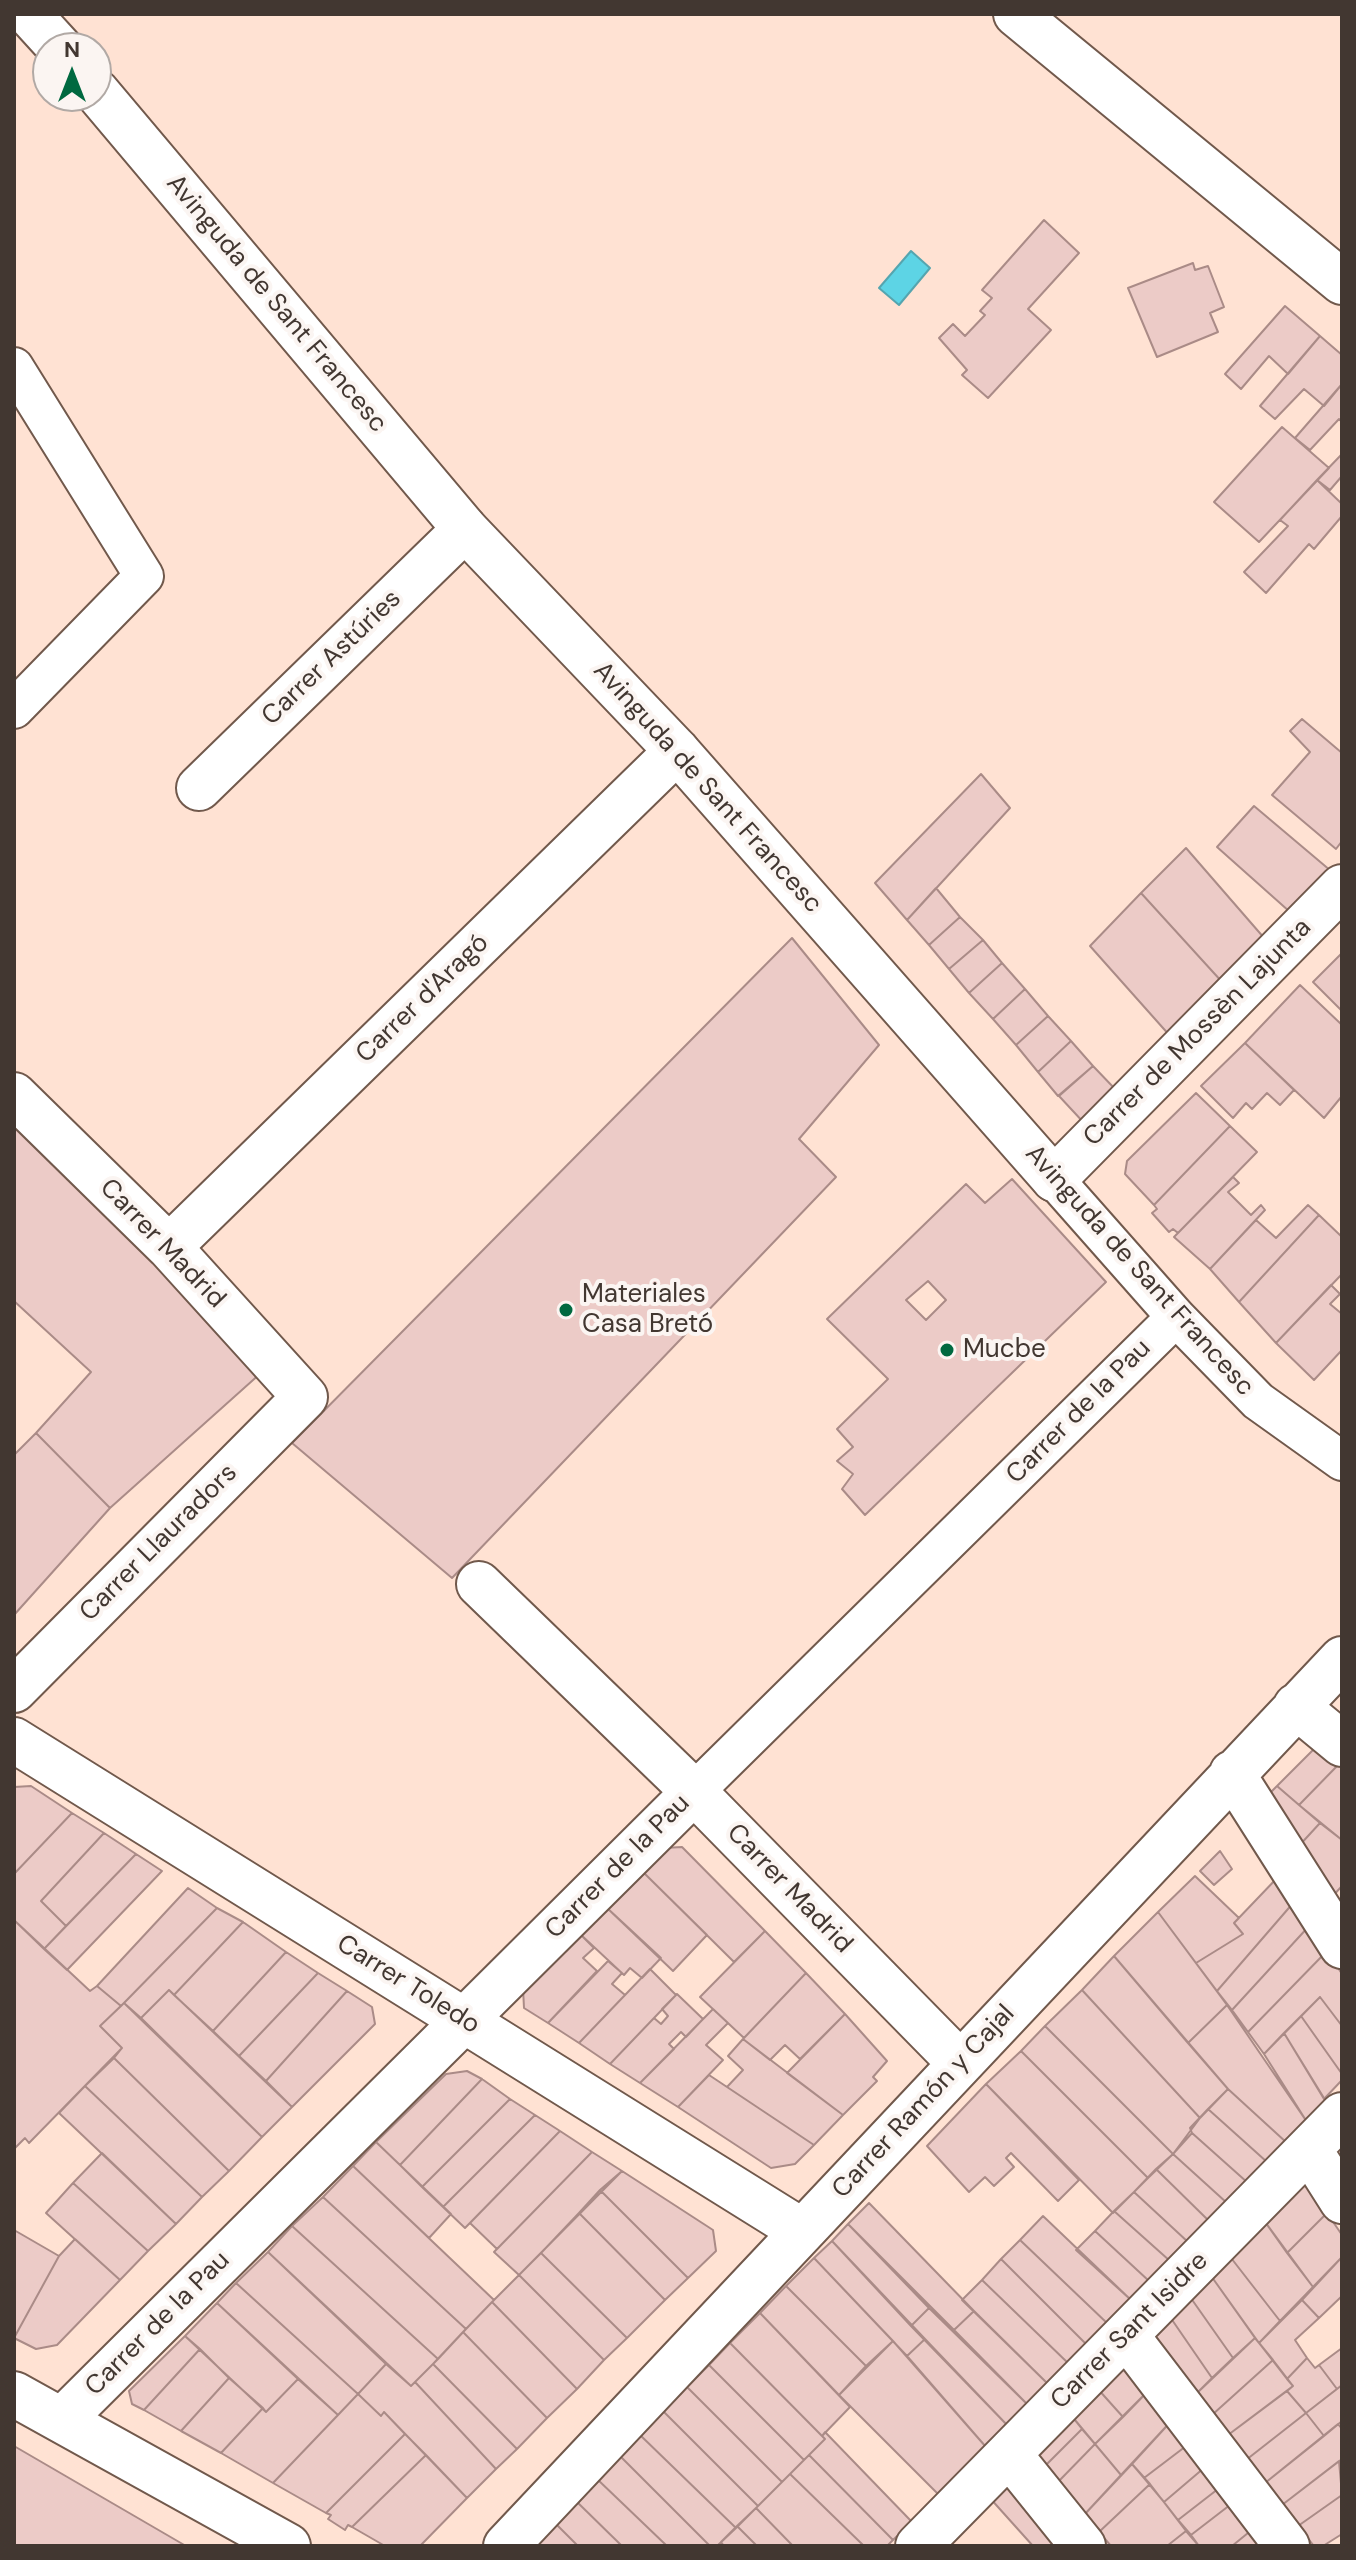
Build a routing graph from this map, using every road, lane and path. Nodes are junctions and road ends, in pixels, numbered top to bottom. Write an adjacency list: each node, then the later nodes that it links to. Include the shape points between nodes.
1 (1016, 14): 3 (street)
2 (112, 110): 5 (street, Avinguda de Sant Francesc)
3 (1342, 282)
4 (14, 367): 6 (street, via 144,576)
5 (465, 529): 7 (street, Avinguda de Sant Francesc); 8 (street, Carrer Astúries)
6 (14, 709)
7 (677, 751): 11 (street, Avinguda de Sant Francesc); 12 (street, Carrer d'Aragó)
8 (199, 788)
9 (1342, 887): 11 (street, Carrer de Mossèn Lajunta)
10 (14, 1095): 12 (street, Carrer Madrid)
11 (1054, 1179): 13 (street, Avinguda de Sant Francesc)
12 (169, 1247): 14 (street, Carrer Madrid)
13 (1176, 1317): 15 (street, Avinguda de Sant Francesc, via 1258,1401); 23 (street, Carrer de la Pau)
14 (305, 1397): 18 (street, Carrer Llauradors)
15 (1342, 1461)
16 (479, 1584): 23 (street, Carrer Madrid)
17 (1342, 1659): 19 (street, Carrer Ramón y Cajal)
18 (14, 1690)
19 (1296, 1706): 21 (street); 22 (street, Carrer Ramón y Cajal)
20 (14, 1740): 25 (street, Carrer Toledo)
21 (1342, 1744)
22 (1232, 1773): 24 (street); 26 (street, Carrer Ramón y Cajal)
23 (694, 1792): 25 (street, Carrer de la Pau); 26 (street, Carrer Madrid)
24 (1342, 1946)
25 (463, 2020): 30 (street, Carrer Toledo); 33 (street, Carrer de la Pau)
26 (960, 2063): 30 (street, Carrer Ramón y Cajal)
27 (1342, 2115): 28 (street, Carrer Sant Isidre)
28 (1309, 2149): 29 (street); 31 (street, Carrer Sant Isidre)
29 (1342, 2201)
30 (802, 2231): 36 (street, Carrer Ramón y Cajal)
31 (1126, 2335): 34 (street, Carrer Sant Isidre); 39 (street)
32 (14, 2394): 33 (street)
33 (62, 2420): 35 (street)
34 (1009, 2454): 37 (street, Carrer Sant Isidre); 38 (street)
35 (288, 2546)
36 (506, 2546)
37 (918, 2546)
38 (1083, 2546)
39 (1287, 2546)

